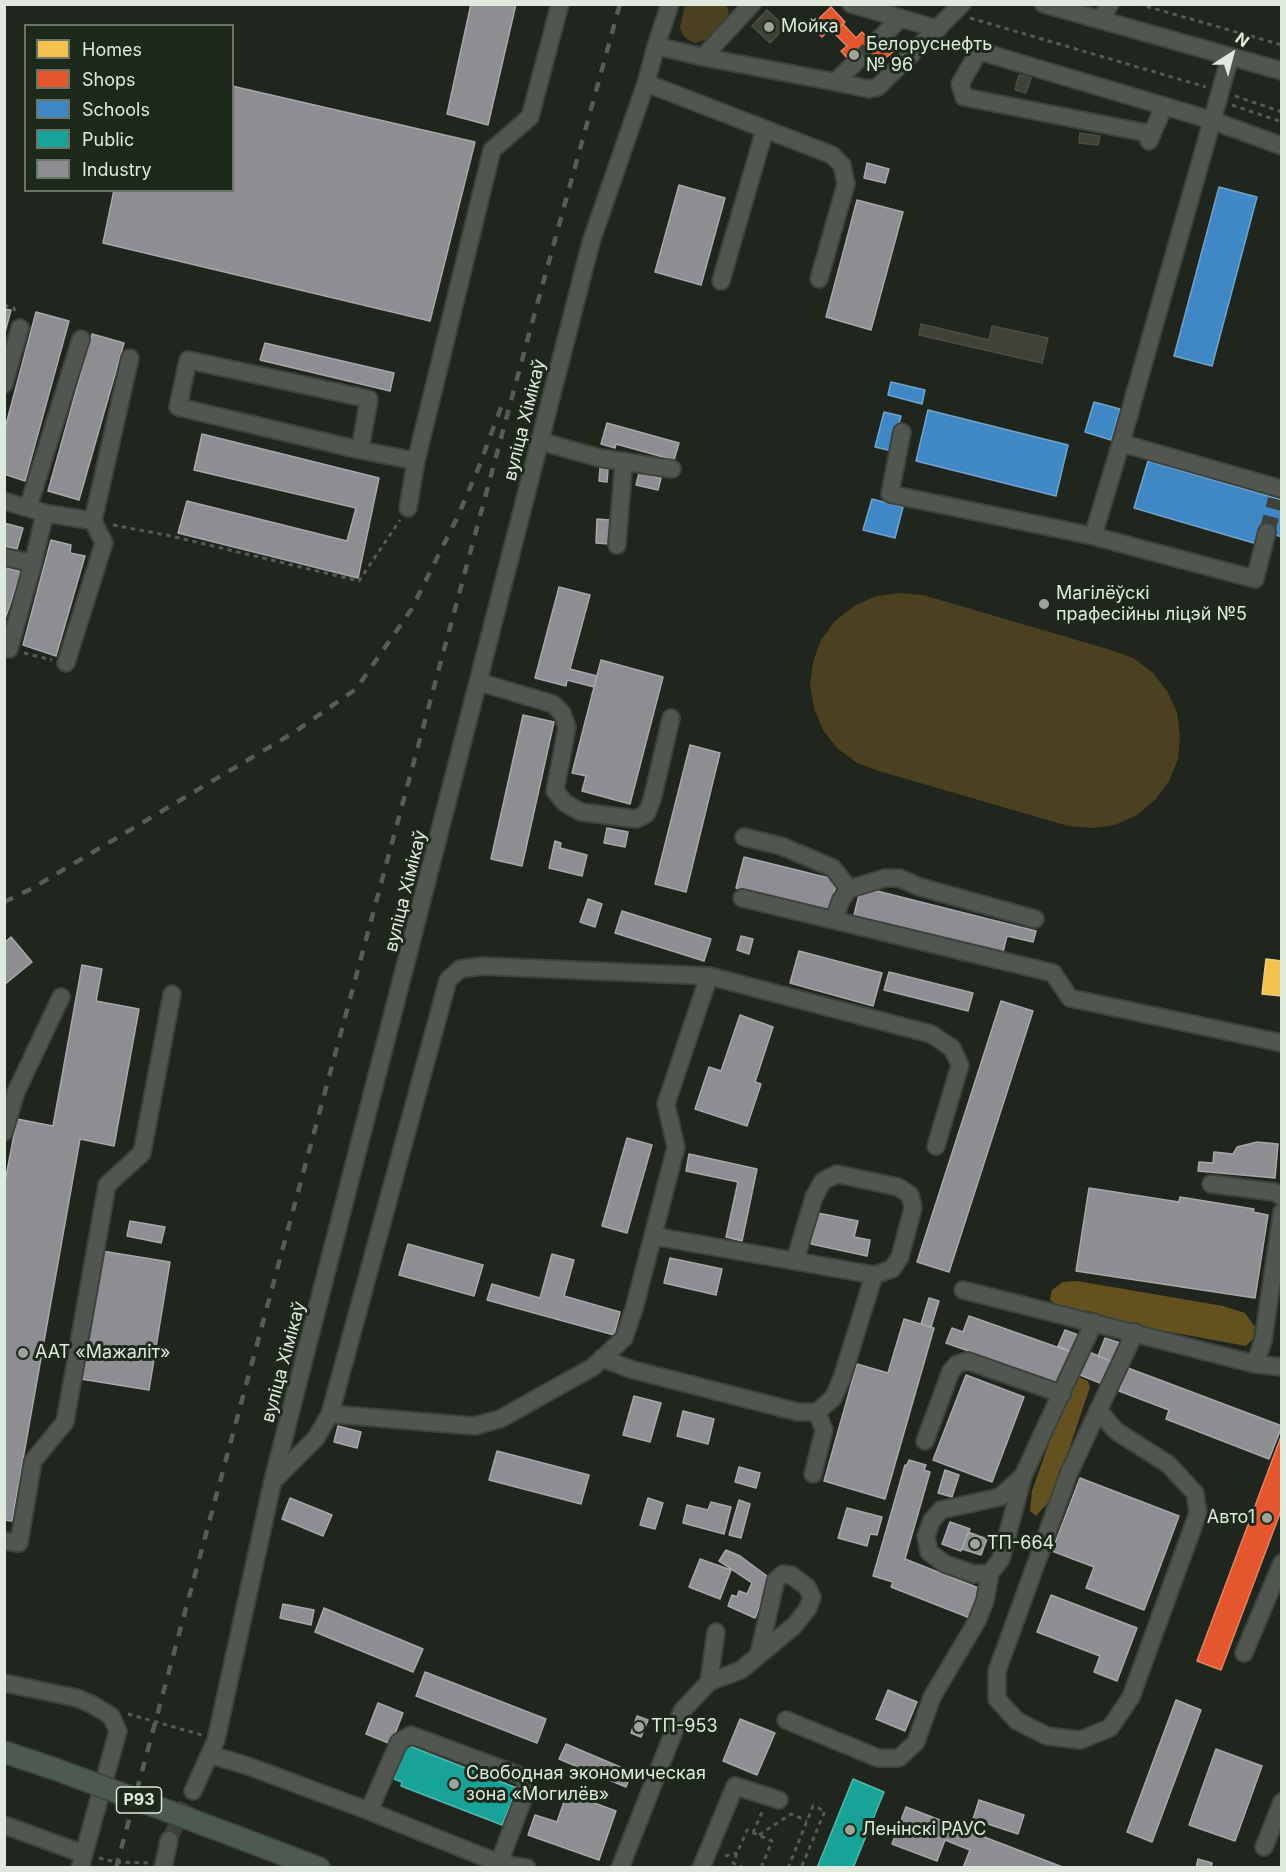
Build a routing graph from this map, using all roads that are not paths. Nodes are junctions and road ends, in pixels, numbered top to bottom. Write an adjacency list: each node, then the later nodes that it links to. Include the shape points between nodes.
1 (560, 4): 33 (street, via 530,117 492,150)
2 (670, 4): 12 (street, вуліца Хімікаў)
3 (752, 4): 13 (street)
4 (851, 4): 8 (street)
5 (1044, 4): 9 (street)
6 (1110, 4): 9 (street)
7 (958, 9): 10 (street)
8 (900, 19): 10 (street); 11 (street)
9 (1100, 20): 14 (street)
10 (938, 29): 17 (street, via 878,87 869,89)
11 (878, 40)
12 (656, 46): 13 (street); 18 (street, вуліца Хімікаў)
13 (703, 57): 17 (street)
14 (1230, 57): 16 (street); 20 (street)
15 (857, 61): 17 (street)
16 (1281, 71)
17 (835, 82)
18 (646, 83): 21 (street); 30 (street, вуліца Хімікаў, via 591,242)
19 (1164, 106): 19 (street, via 1151,137 964,97 960,84 979,51); 20 (street)
20 (1211, 120): 22 (street); 31 (street)
21 (765, 129): 23 (street, via 832,154 842,165 846,184); 24 (street)
22 (1281, 146)
23 (819, 279)
24 (721, 281)
25 (20, 328): 28 (street)
26 (81, 339): 38 (street)
27 (130, 358): 41 (street)
28 (4, 384)
29 (902, 432): 43 (street, via 890,494)
30 (539, 441): 34 (street); 49 (street, вуліца Хімікаў)
31 (1121, 443): 36 (street); 43 (street)
32 (360, 450): 32 (street, via 178,407 188,360 369,399); 33 (street)
33 (416, 461): 39 (street)
34 (624, 461): 35 (street); 44 (street)
35 (672, 470)
36 (1279, 492)
37 (4, 501): 38 (street)
38 (28, 508): 40 (street)
39 (408, 508)
40 (45, 513): 41 (street); 46 (street)
41 (93, 521): 48 (street, via 104,543)
42 (1267, 532): 43 (street, via 1255,579)
43 (1093, 536)
44 (616, 545)
45 (4, 557): 46 (street)
46 (33, 563): 47 (street)
47 (9, 649)
48 (66, 663)
49 (479, 682): 50 (street, via 553,704 562,713 567,727 555,791 565,803 581,812 636,819 646,814); 81 (street, вуліца Хімікаў)
50 (671, 718)
51 (744, 837): 52 (street, via 781,846 833,868)
52 (849, 888): 54 (street, via 899,878); 55 (street)
53 (742, 898): 55 (street)
54 (1035, 919)
55 (834, 921): 59 (street, via 1053,974 1070,998)
56 (709, 976): 61 (street, via 931,1034 952,1048 960,1065); 65 (street, via 666,1104 676,1147); 77 (street, via 482,966 460,969 448,980)
57 (172, 994): 82 (street, via 142,1153 107,1185 65,1422 33,1461 19,1544)
58 (61, 997): 60 (street, via 16,1092)
59 (1281, 1043)
60 (4, 1132)
61 (936, 1146)
62 (1211, 1184): 63 (street, via 1274,1192)
63 (1281, 1197)
64 (1281, 1212): 72 (street, via 1263,1341)
65 (653, 1236): 66 (street); 71 (street, via 624,1338)
66 (795, 1261): 67 (street); 67 (street, via 814,1197 823,1181 837,1174 898,1187 910,1196 913,1208 900,1257 892,1269)
67 (873, 1275): 76 (street, via 842,1378 833,1398)
68 (963, 1290): 69 (street)
69 (1094, 1322): 70 (street); 74 (street)
70 (1135, 1332): 72 (street); 75 (street)
71 (602, 1359): 76 (street, via 798,1412); 77 (street, via 500,1419 474,1426)
72 (1256, 1364): 73 (street)
73 (1281, 1367)
74 (1062, 1394): 78 (street, via 968,1361 957,1364); 80 (street)
75 (1098, 1410): 75 (street, via 1069,1473 998,1671 997,1699 1017,1721 1047,1736 1080,1740 1110,1728 1131,1696 1198,1513 1195,1493 1168,1464 1116,1431)
76 (817, 1412): 79 (street, via 824,1430)
77 (330, 1414): 81 (street, via 316,1438)
78 (925, 1441)
79 (813, 1474)
80 (1023, 1476): 84 (street, via 1000,1559); 84 (street, via 1000,1497 941,1510 926,1536 929,1552 945,1564 974,1574)
81 (273, 1480): 91 (street, вуліца Хімікаў)
82 (4, 1541)
83 (1281, 1563): 87 (street)
84 (990, 1573): 90 (street, via 977,1621 932,1697 916,1742 899,1758 878,1758)
85 (716, 1632): 88 (street)
86 (759, 1653): 88 (street, via 741,1670)
87 (1244, 1653)
88 (709, 1682): 105 (street, via 682,1711)
89 (4, 1683): 100 (street, via 93,1705 111,1716 118,1731)
90 (786, 1720)
91 (214, 1747): 93 (street, вуліца Хімікаў); 96 (street, via 248,1766)
92 (4, 1752): 103 (main road, Р93, bridge)
93 (192, 1791)
94 (774, 1798): 106 (street, via 735,1786)
95 (1281, 1802): 99 (street)
96 (369, 1811): 101 (street); 101 (street, via 399,1742 411,1735 524,1778 527,1789)
97 (4, 1825): 100 (street)
98 (169, 1840): 102 (street)
99 (1264, 1848)
100 (82, 1861)
101 (499, 1863): 104 (street)
102 (162, 1866)
103 (319, 1868)
104 (527, 1868)
105 (620, 1868)
106 (701, 1868)

